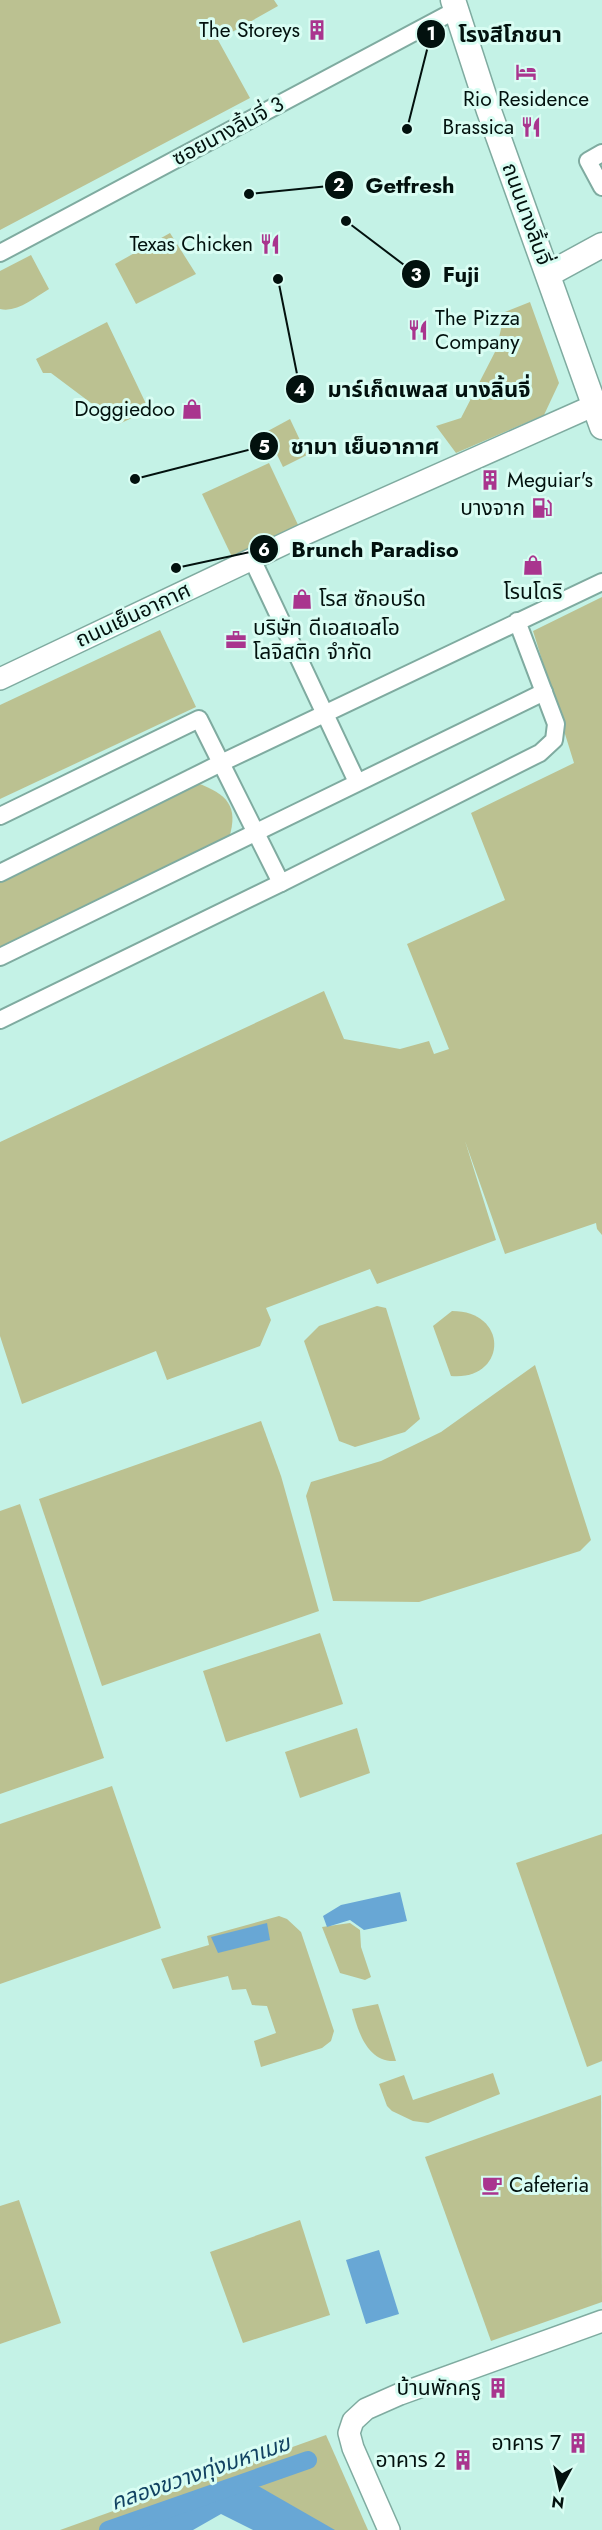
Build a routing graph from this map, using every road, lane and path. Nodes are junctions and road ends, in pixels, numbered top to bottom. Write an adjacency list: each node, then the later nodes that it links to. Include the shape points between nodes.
1 (454, 5): 5 (street, ซอยนางลิ้นจี่ 3); 6 (main road, ถนนนางลิ้นจี่)
2 (595, 157): 3 (street)
3 (602, 187)
4 (602, 245): 6 (main road)
5 (0, 253)
6 (549, 274): 7 (main road, ถนนนางลิ้นจี่)
7 (598, 416): 8 (street, ถนนเย็นอากาศ)
8 (252, 559): 11 (street, ถนนเย็นอากาศ); 13 (street)
9 (602, 582): 10 (street)
10 (517, 621): 12 (street); 13 (street)
11 (0, 679)
12 (544, 692): 15 (street); 19 (street, via 556,724 554,740 540,753)
13 (325, 713): 14 (street); 15 (street)
14 (221, 763): 16 (street, via 199,719); 17 (street); 18 (street)
15 (357, 782): 17 (street)
16 (0, 816)
17 (255, 832): 19 (street); 20 (street)
18 (0, 873)
19 (281, 883): 21 (street)
20 (0, 957)
21 (0, 1020)
22 (602, 2320): 23 (street, via 400,2394 366,2409 353,2421 349,2433 353,2448)
23 (389, 2530)

